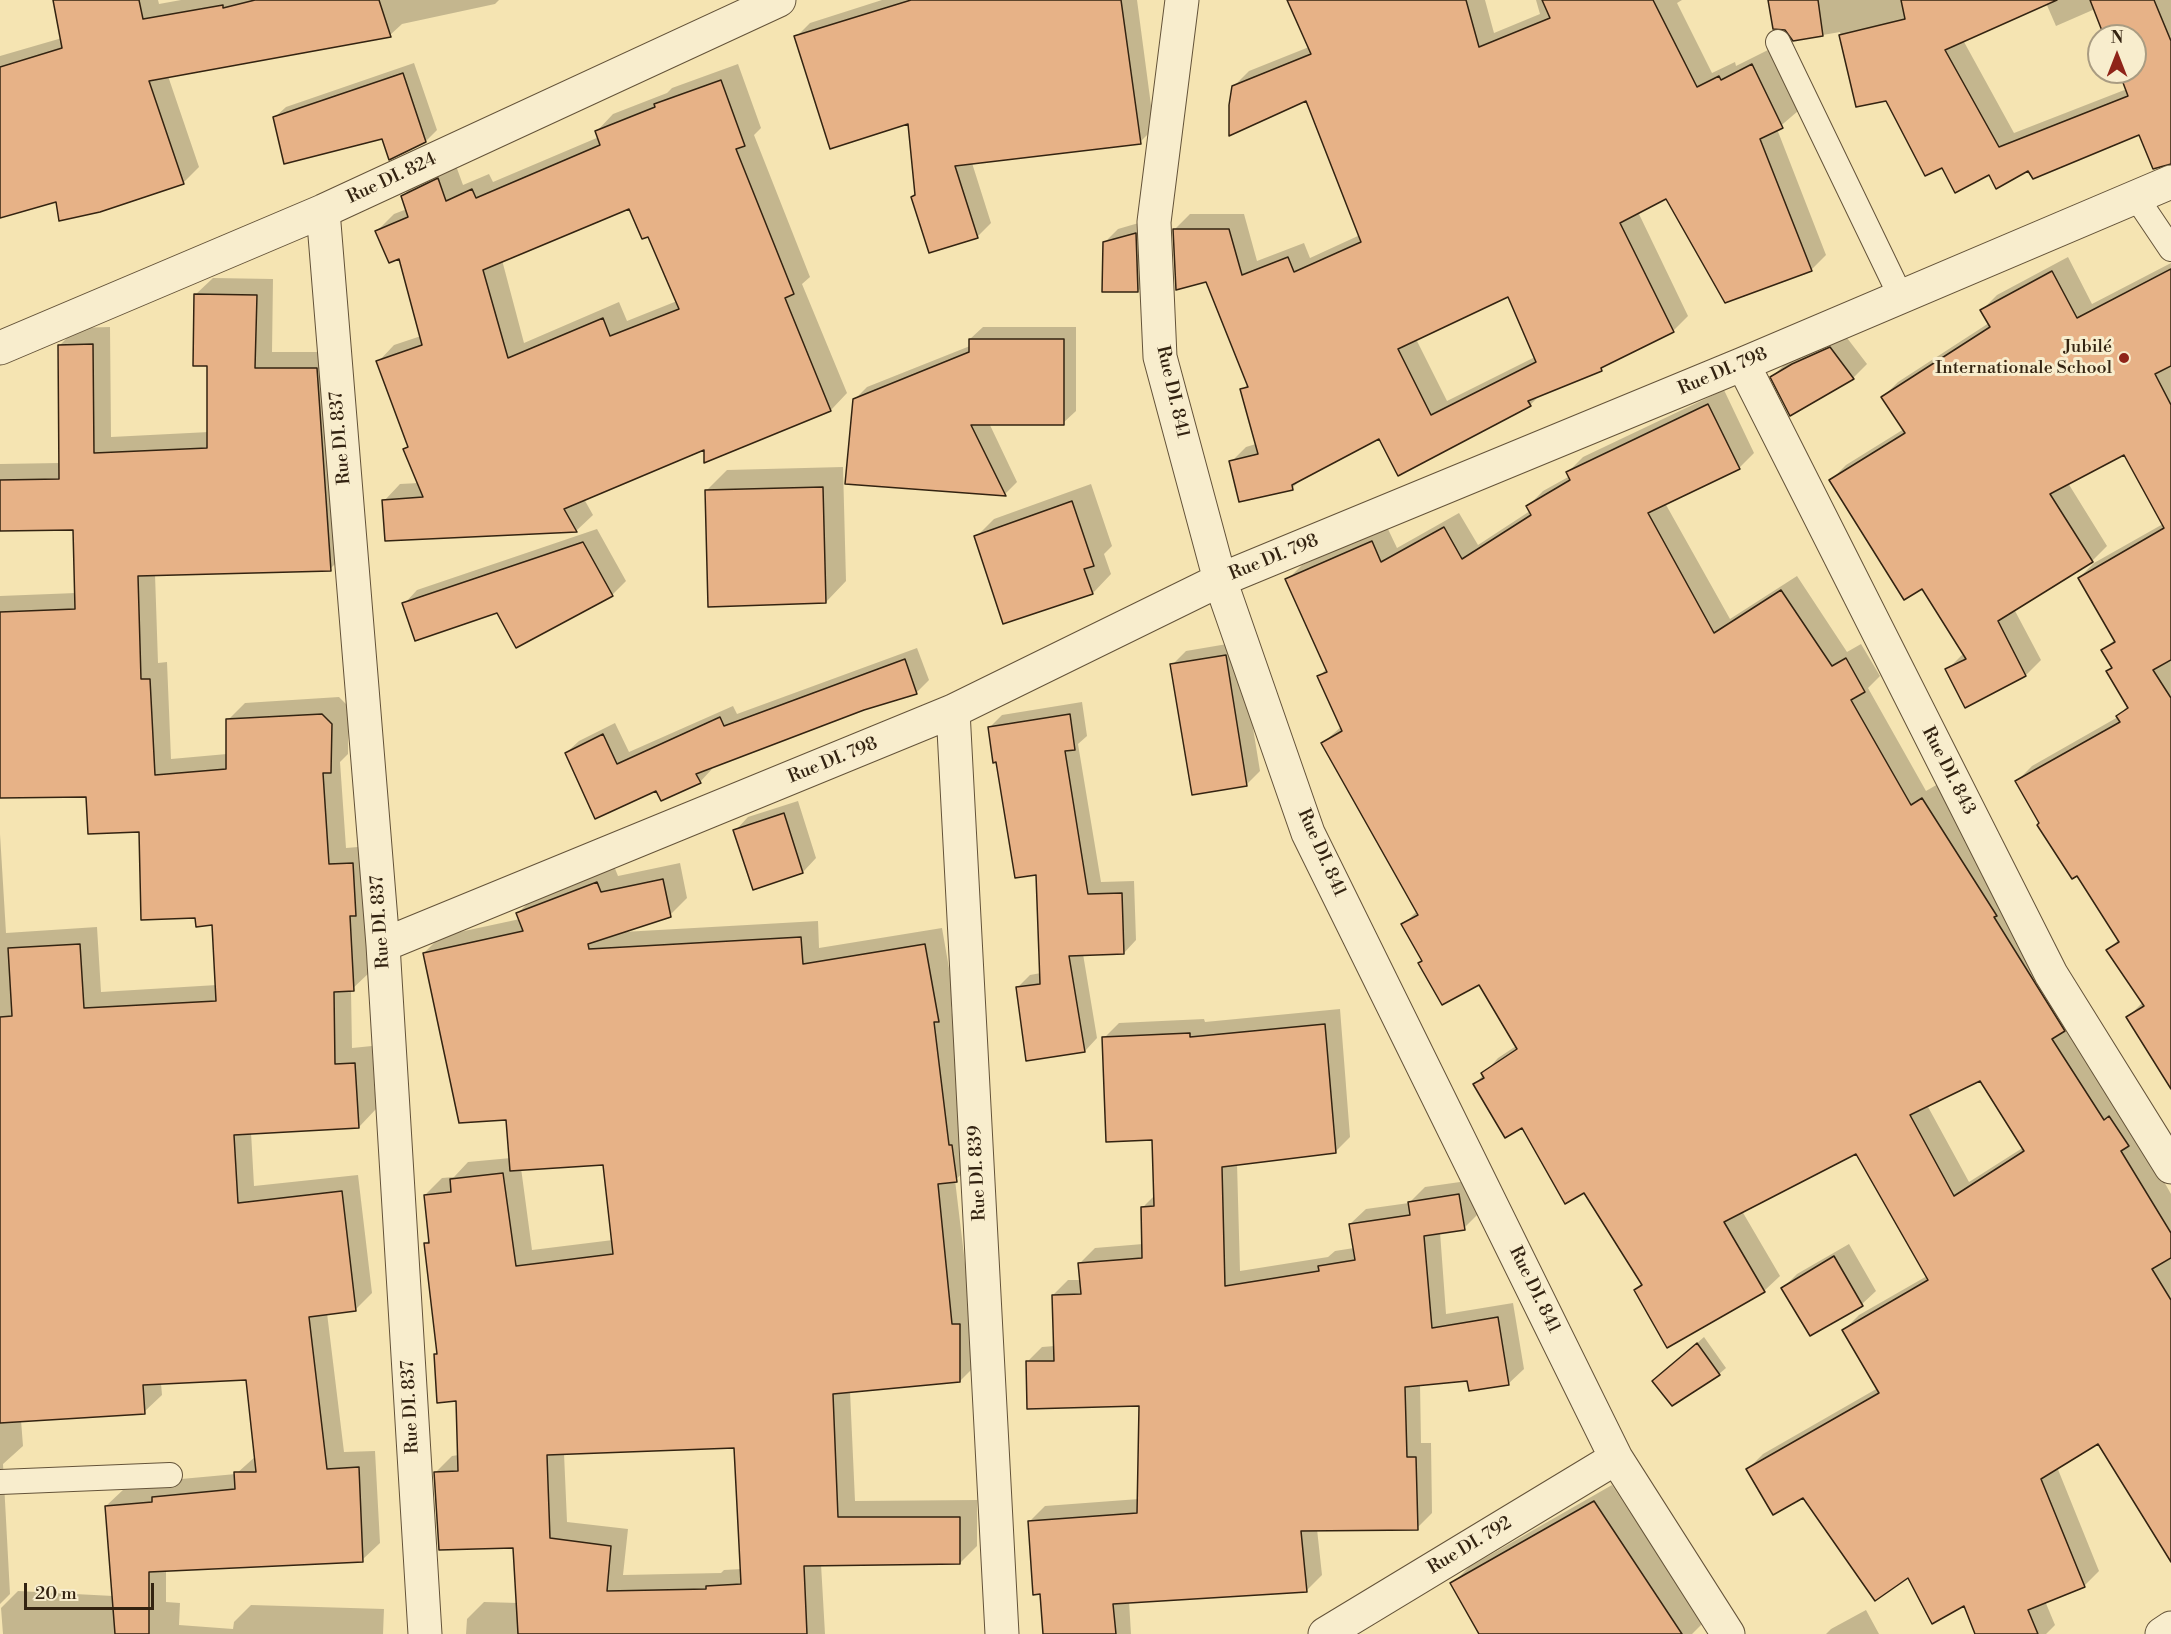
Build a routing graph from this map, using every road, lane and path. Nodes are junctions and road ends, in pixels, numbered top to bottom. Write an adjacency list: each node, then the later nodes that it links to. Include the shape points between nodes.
1 (778, 0): 6 (street, Rue DI. 824)
2 (1182, 0): 11 (street, Rue DI. 841, via 1154,222 1160,357)
3 (1778, 42): 8 (lane)
4 (2171, 182): 5 (street, Rue DI. 798)
5 (2136, 197): 7 (lane); 8 (street, Rue DI. 798)
6 (323, 211): 9 (street, Rue DI. 824); 13 (street, Rue DI. 837)
7 (2171, 249)
8 (1901, 297): 10 (street, Rue DI. 798)
9 (0, 348)
10 (1743, 364): 11 (street, Rue DI. 798); 14 (street, Rue DI. 843, via 2051,974)
11 (1220, 580): 12 (street, Rue DI. 798); 15 (street, Rue DI. 841, via 1308,833)
12 (953, 711): 13 (street, Rue DI. 798); 20 (street, Rue DI. 839)
13 (383, 945): 19 (street, Rue DI. 837)
14 (2171, 1167)
15 (1616, 1458): 21 (street, Rue DI. 792); 22 (street, Rue DI. 841)
16 (170, 1475): 17 (lane)
17 (0, 1482)
18 (2171, 1629): 23 (street)
19 (425, 1634)
20 (1002, 1634)
21 (1324, 1634)
22 (1728, 1634)
23 (2162, 1634)

